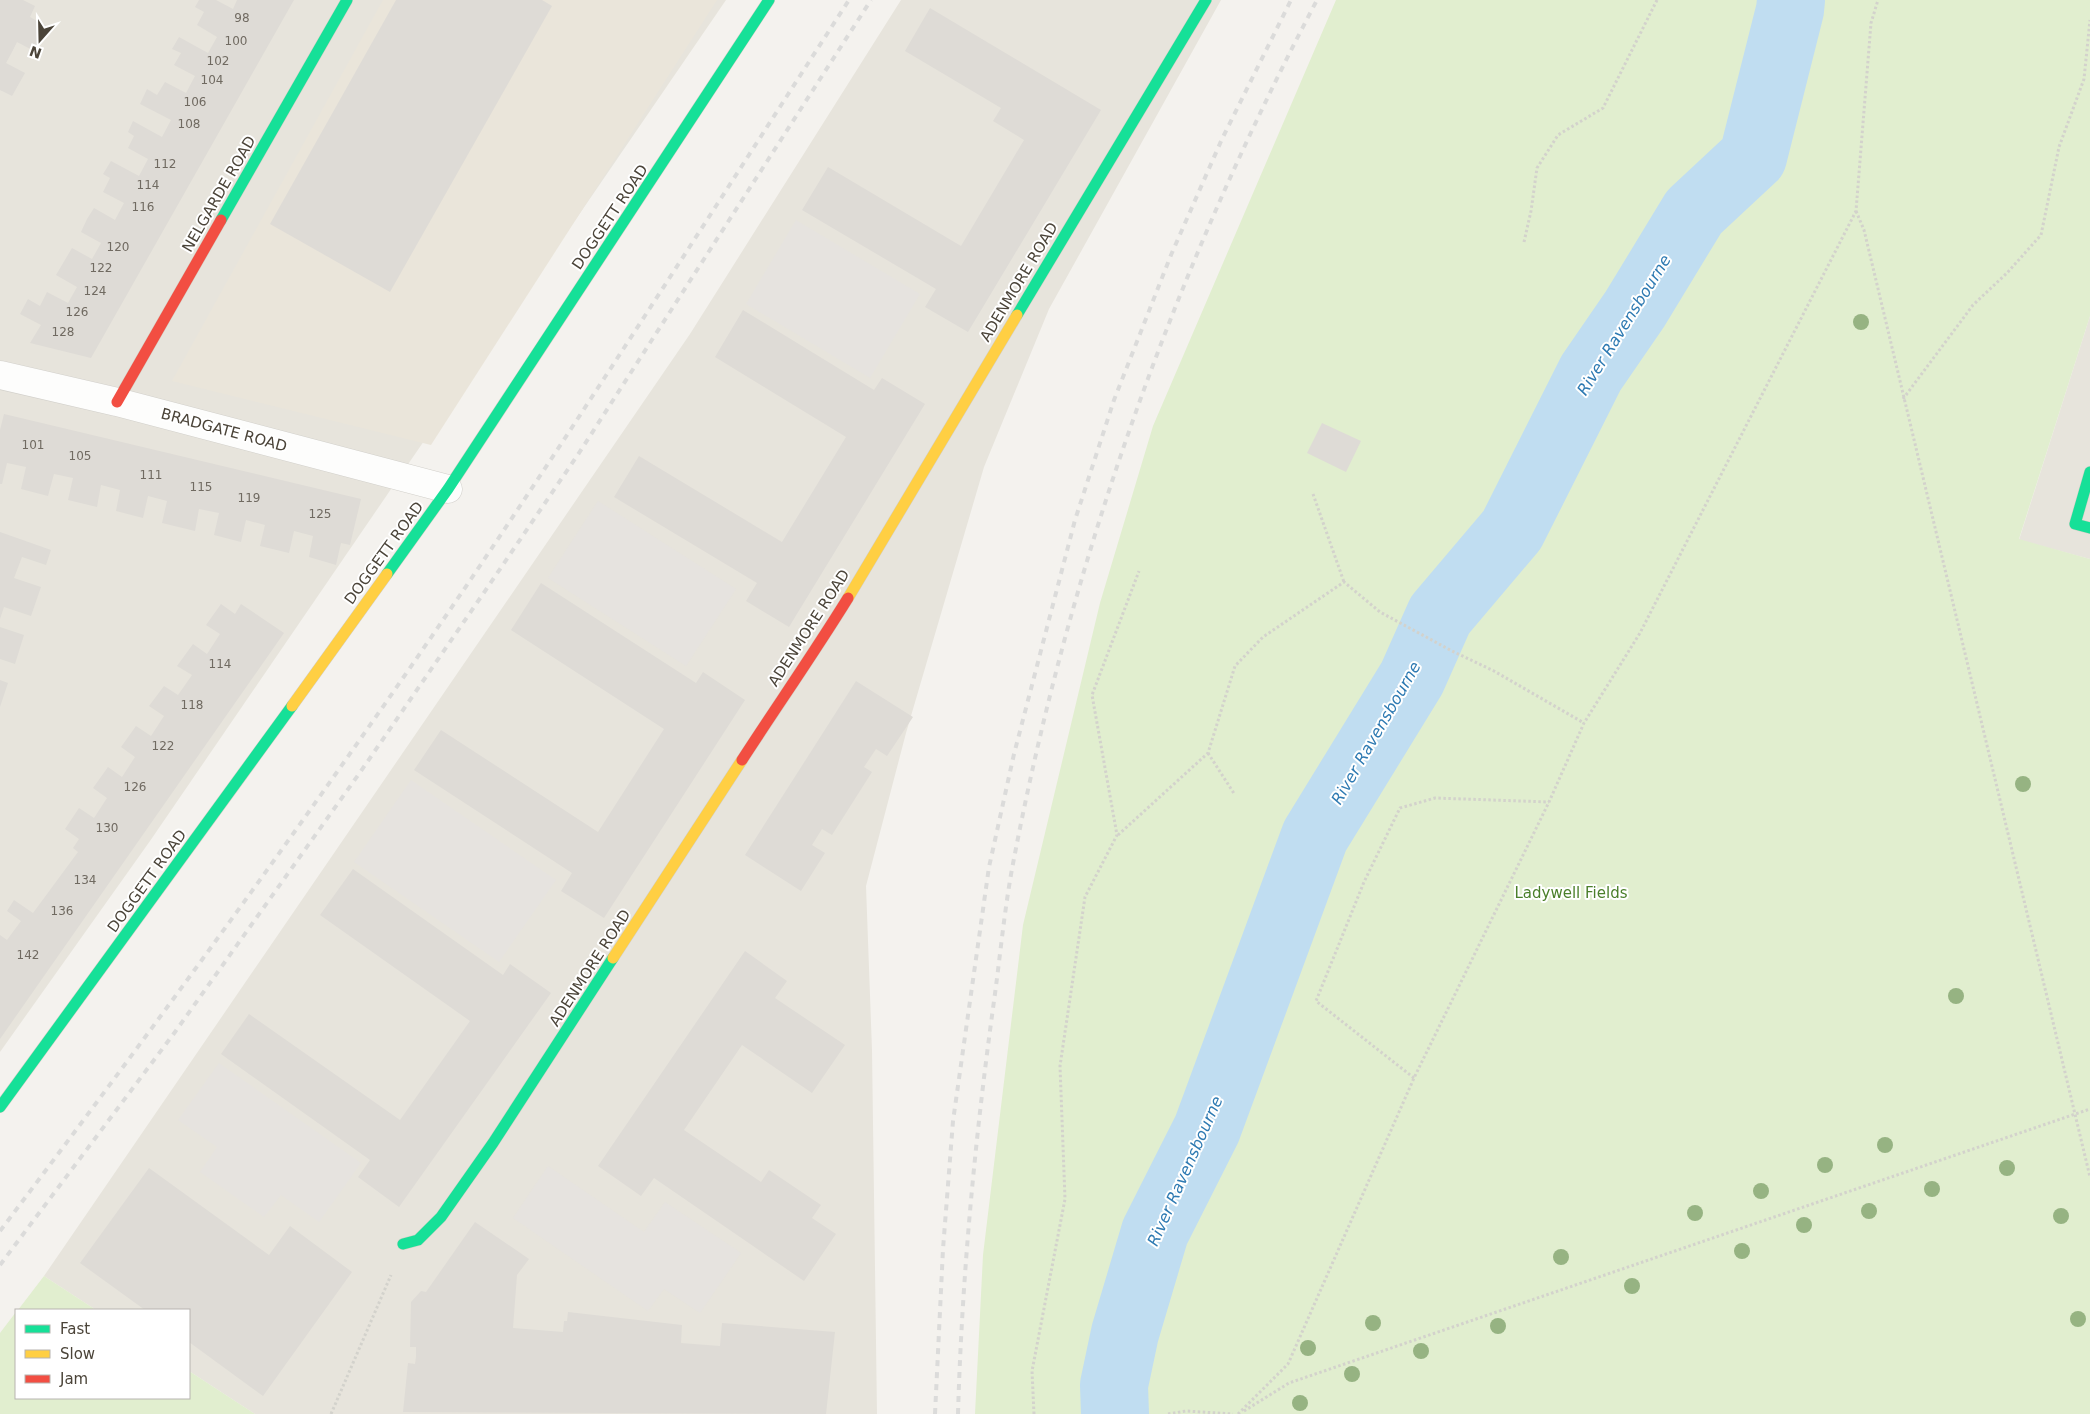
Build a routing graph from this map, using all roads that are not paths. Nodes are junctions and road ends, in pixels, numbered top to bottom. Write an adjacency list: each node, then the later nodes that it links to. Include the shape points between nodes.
1 (347, 0): 5 (street, NELGARDE ROAD)
2 (769, 0): 7 (street, DOGGETT ROAD)
3 (1206, 0): 10 (street, ADENMORE ROAD, via 814,654 488,1151 441,1217 418,1240)
4 (0, 374): 5 (street, BRADGATE ROAD)
5 (117, 402): 7 (street, BRADGATE ROAD)
6 (2090, 472): 8 (street, via 2075,524)
7 (448, 489): 9 (street, DOGGETT ROAD)
8 (2090, 528)
9 (0, 1107)
10 (403, 1244)

